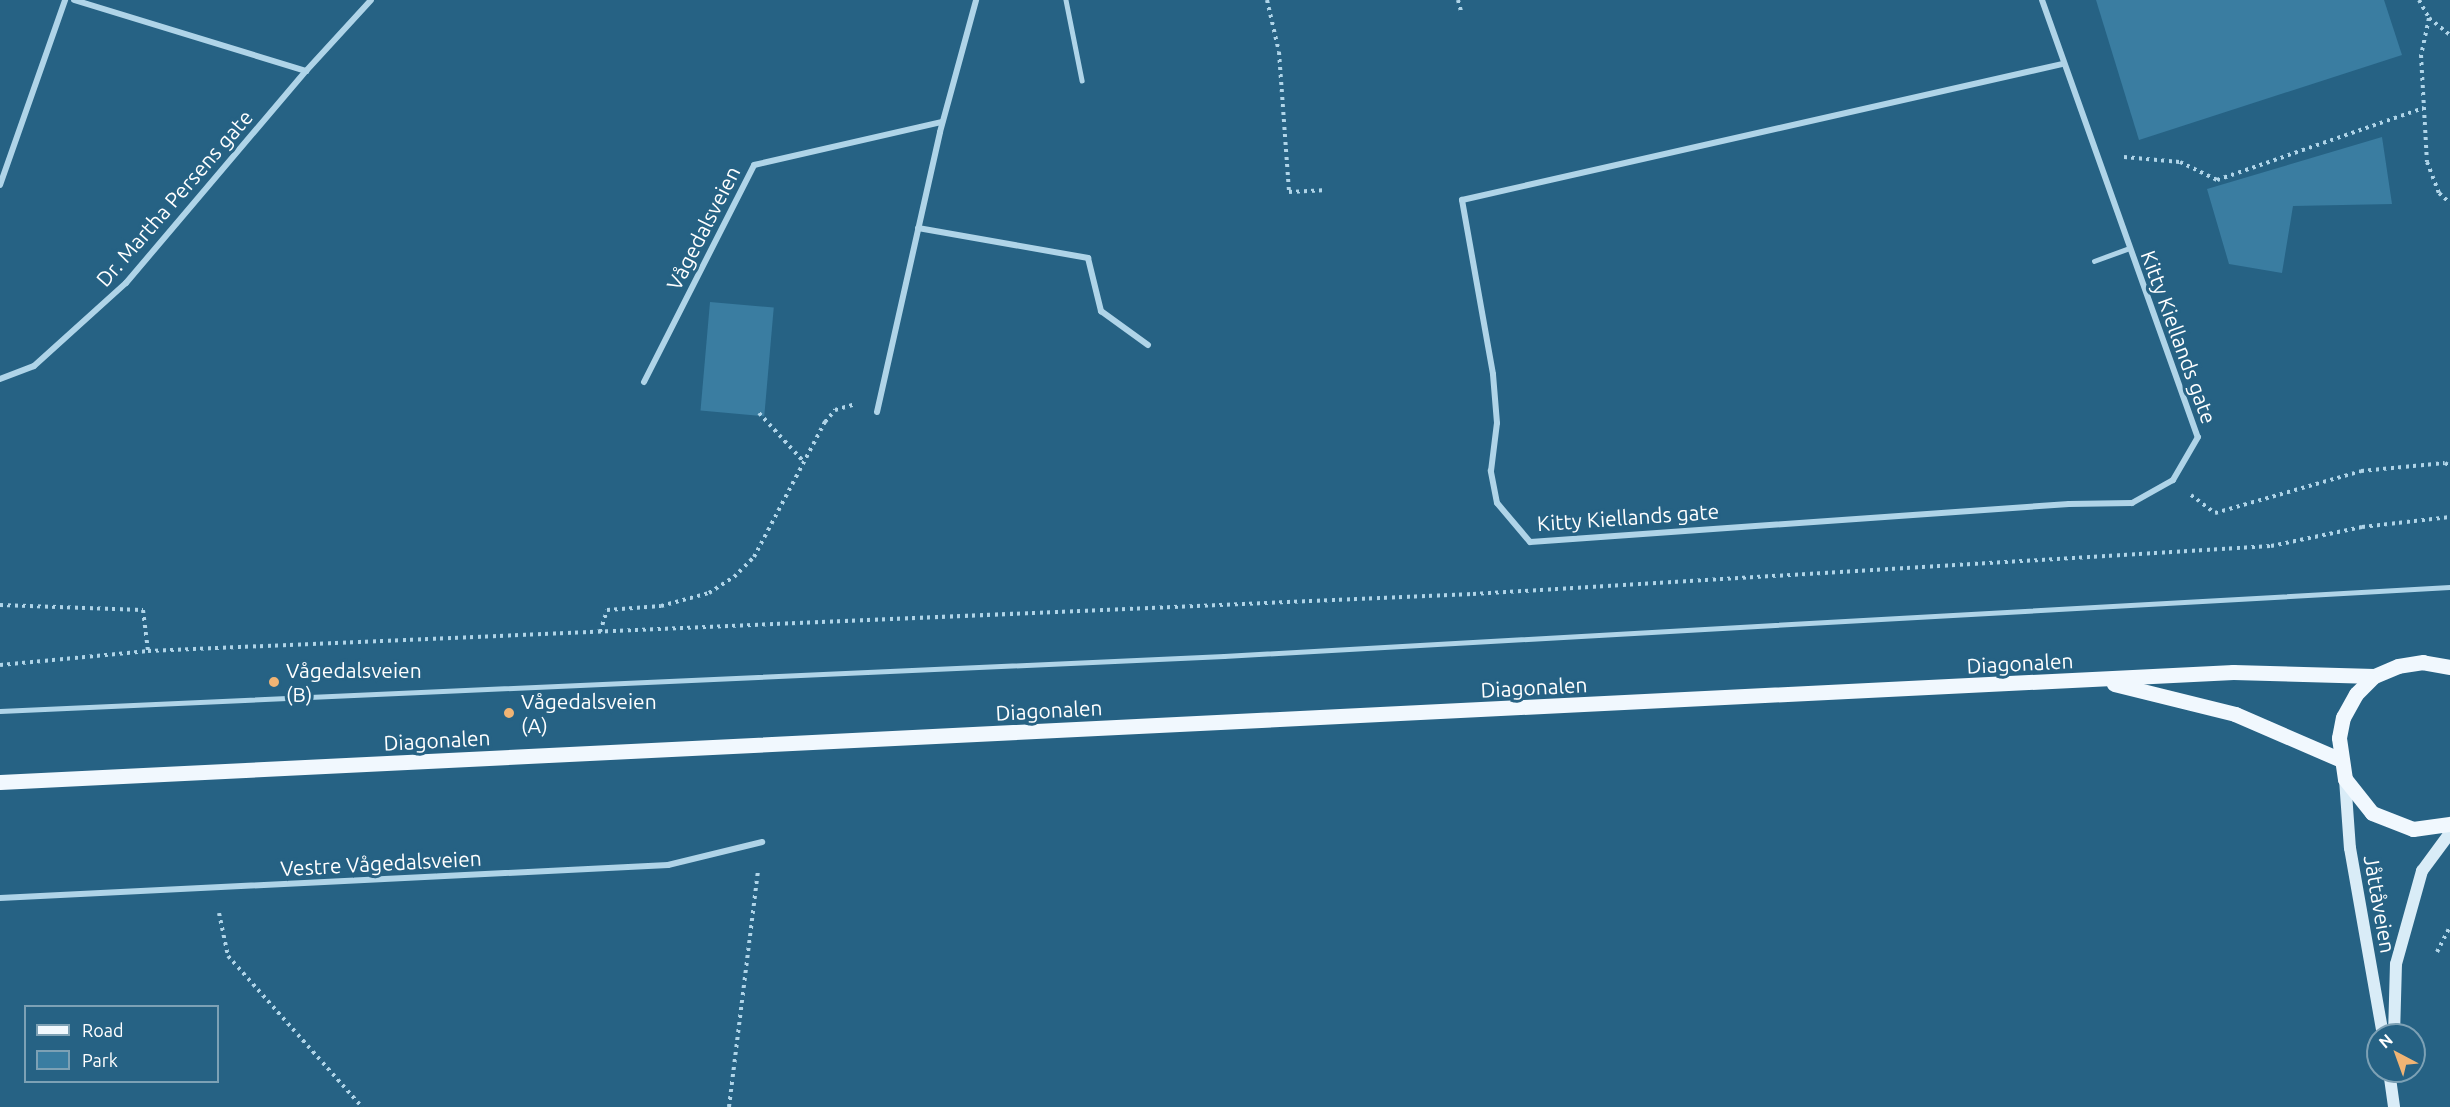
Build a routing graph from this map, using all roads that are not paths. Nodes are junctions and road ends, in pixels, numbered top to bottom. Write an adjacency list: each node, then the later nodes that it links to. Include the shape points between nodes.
1 (65, 0): 11 (street)
2 (74, 0): 8 (street)
3 (371, 0): 8 (street, Dr. Martha Persens gate)
4 (976, 0): 10 (street)
5 (1066, 0): 9 (lane)
6 (2042, 0): 7 (street, Kitty Kiellands gate)
7 (2062, 64): 13 (street, Kitty Kiellands gate); 13 (street, Kitty Kiellands gate, via 1462,200 1493,374 1497,423 1491,471 1497,502 1530,542 2069,504 2132,503 2173,480 2198,437)
8 (306, 70): 16 (street, Dr. Martha Persens gate, via 126,284 34,366)
9 (1082, 80)
10 (942, 122): 12 (street); 17 (street, Vågedalsveien, via 754,165)
11 (0, 185)
12 (918, 228): 15 (street, via 1088,258 1101,311); 18 (street)
13 (2129, 248): 14 (lane)
14 (2094, 261)
15 (1148, 345)
16 (0, 379)
17 (644, 382)
18 (877, 412)
19 (2450, 587): 23 (lane, via 1236,655)
20 (2450, 667): 21 (main road, via 2423,662 2398,666)
21 (2374, 676): 22 (main road, Diagonalen, via 2233,672); 24 (main road, via 2356,694 2343,717)
22 (2099, 680): 24 (main road, Diagonalen, via 2235,714); 26 (main road, Diagonalen)
23 (0, 711)
24 (2339, 759): 25 (main road)
25 (2345, 779): 27 (main road, via 2364,805 2391,823 2414,829); 31 (main road, Jåttåveien, via 2350,848)
26 (0, 782)
27 (2450, 824)
28 (2450, 833): 32 (main road, Jåttåveien, via 2422,871 2396,964)
29 (762, 842): 30 (street, Vestre Vågedalsveien, via 668,865)
30 (0, 898)
31 (2381, 1023)
32 (2394, 1023)
33 (2392, 1083): 34 (main road)
34 (2394, 1107)

